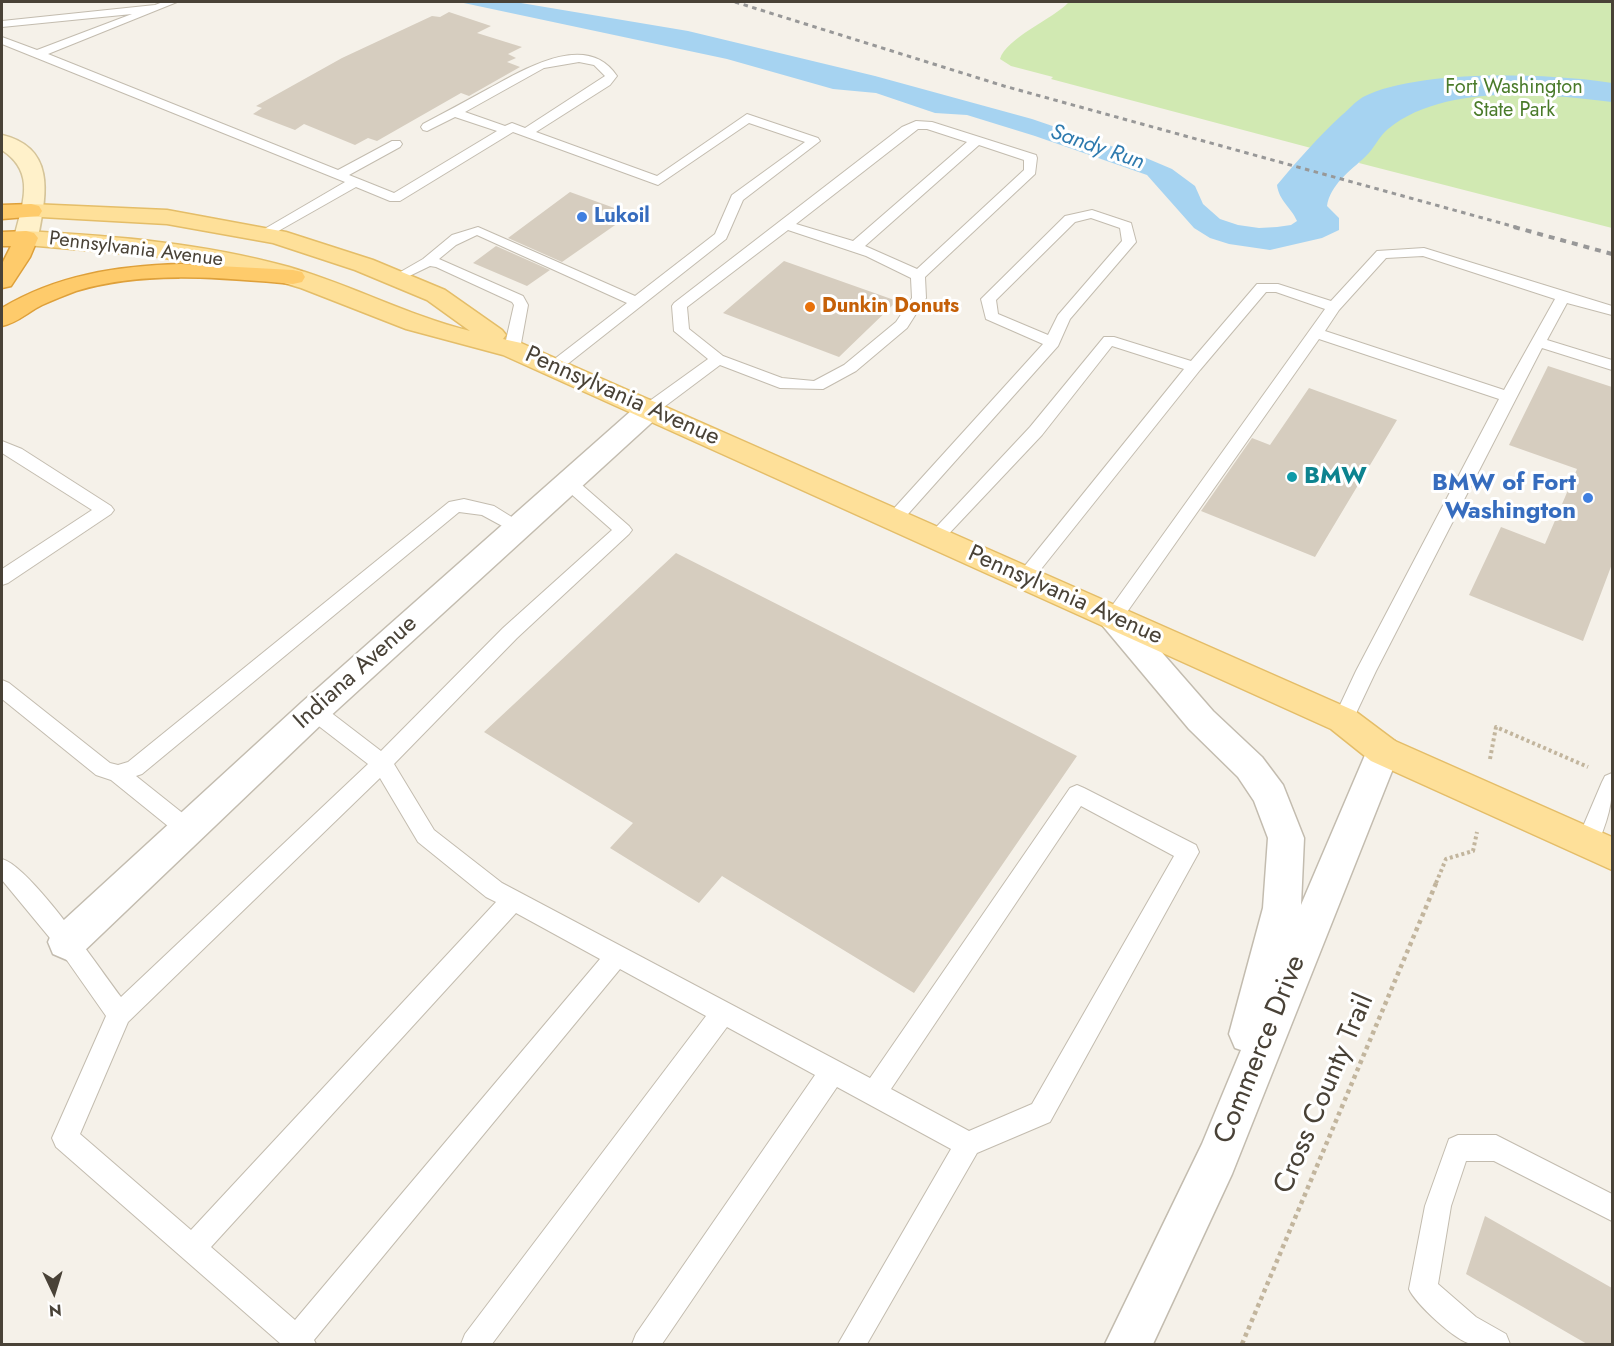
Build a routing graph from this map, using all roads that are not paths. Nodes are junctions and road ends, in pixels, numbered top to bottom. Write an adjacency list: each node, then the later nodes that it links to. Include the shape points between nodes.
1 (172, 2): 2 (lane)
2 (155, 8): 3 (lane); 5 (lane)
3 (2, 24)
4 (4, 44): 5 (lane)
5 (35, 55): 13 (lane)
6 (454, 112): 7 (lane); 8 (lane); 9 (lane, via 557,60 597,63 609,70 611,76 606,82)
7 (427, 127)
8 (506, 130): 9 (lane, via 512,127); 14 (lane, via 395,198)
9 (527, 132): 28 (lane, via 658,181 747,118 814,141 737,198 721,236)
10 (977, 140): 17 (lane, via 916,125); 21 (lane); 23 (lane, via 1030,158 1030,171)
11 (2, 141): 15 (main road, Pennsylvania Avenue, via 29,162 35,190)
12 (396, 144): 13 (lane)
13 (339, 175): 14 (lane)
14 (355, 182): 18 (lane)
15 (31, 211): 16 (highway); 18 (main road, Pennsylvania Avenue, via 167,217); 20 (main road, Pennsylvania Avenue)
16 (2, 212)
17 (786, 225): 21 (lane); 36 (lane, via 679,306 682,332)
18 (266, 234): 25 (main road, Pennsylvania Avenue)
19 (2, 238): 20 (highway)
20 (26, 238): 24 (main road, Pennsylvania Avenue, via 188,253); 26 (highway)
21 (856, 246): 23 (lane)
22 (428, 262): 25 (lane); 28 (lane, via 452,241 478,231); 35 (lane, via 439,263 518,299 521,304)
23 (918, 276): 36 (lane, via 919,298 902,325 850,368 817,386 780,383)
24 (293, 277): 31 (highway, via 195,269 127,274 44,295); 35 (main road, Pennsylvania Avenue, via 403,320)
25 (397, 278): 35 (main road, Pennsylvania Avenue, via 436,295)
26 (2, 280)
27 (1563, 297): 29 (lane, via 1425,252 1402,252 1382,254); 30 (lane); 33 (lane)
28 (637, 302): 38 (lane)
29 (1334, 307): 32 (lane); 39 (lane, via 1278,288 1262,287)
30 (1612, 311)
31 (2, 319)
32 (1316, 333): 40 (lane); 49 (lane)
33 (1538, 342): 37 (lane); 40 (lane)
34 (1053, 343): 34 (lane, via 1063,318 1129,242 1126,226 1092,214 1070,219 988,299 991,316); 44 (lane)
35 (512, 349): 38 (main road, Pennsylvania Avenue)
36 (718, 359): 41 (lane)
37 (1612, 365)
38 (555, 367): 41 (main road, Pennsylvania Avenue)
39 (1194, 367): 46 (lane, via 1109,340 1036,431); 48 (lane)
40 (1508, 398): 52 (lane)
41 (650, 409): 43 (street, Indiana Avenue); 44 (main road, Pennsylvania Avenue)
42 (2, 446): 47 (lane, via 105,510)
43 (568, 482): 45 (street, Indiana Avenue); 54 (lane, via 624,530 510,633)
44 (894, 519): 46 (main road, Pennsylvania Avenue)
45 (517, 528): 51 (street, Indiana Avenue); 55 (lane, via 482,506 455,506 135,768)
46 (935, 538): 48 (main road, Pennsylvania Avenue)
47 (2, 578)
48 (1024, 578): 49 (main road, Pennsylvania Avenue)
49 (1113, 617): 52 (main road, Pennsylvania Avenue); 68 (street, via 1201,720 1250,767 1270,795 1286,838 1282,908)
50 (2, 688): 55 (lane, via 103,769)
51 (314, 711): 54 (lane); 57 (street, Indiana Avenue)
52 (1343, 720): 53 (main road, Pennsylvania Avenue)
53 (1383, 751): 58 (main road, Pennsylvania Avenue); 68 (street, Commerce Drive)
54 (382, 763): 60 (lane, via 426,836 494,890); 64 (lane)
55 (118, 774): 57 (lane)
56 (1612, 782): 58 (lane)
57 (187, 830): 61 (street, Indiana Avenue)
58 (1600, 848)
59 (2, 868): 61 (lane, via 15,878)
60 (513, 900): 62 (lane); 70 (lane)
61 (67, 942): 64 (lane)
62 (616, 956): 63 (lane); 71 (lane)
63 (723, 1013): 65 (lane); 72 (lane)
64 (119, 1014): 70 (lane, via 65,1138)
65 (832, 1071): 66 (lane); 73 (lane)
66 (874, 1093): 67 (lane); 67 (lane, via 1077,794 1188,852 1041,1113)
67 (968, 1144): 74 (lane)
68 (1217, 1159): 75 (street, Commerce Drive)
69 (1612, 1208): 76 (lane, via 1496,1148 1458,1148 1438,1206 1423,1289 1466,1327)
70 (192, 1248): 71 (lane)
71 (299, 1342)
72 (475, 1344)
73 (646, 1344)
74 (852, 1344)
75 (1128, 1344)
76 (1496, 1344)

